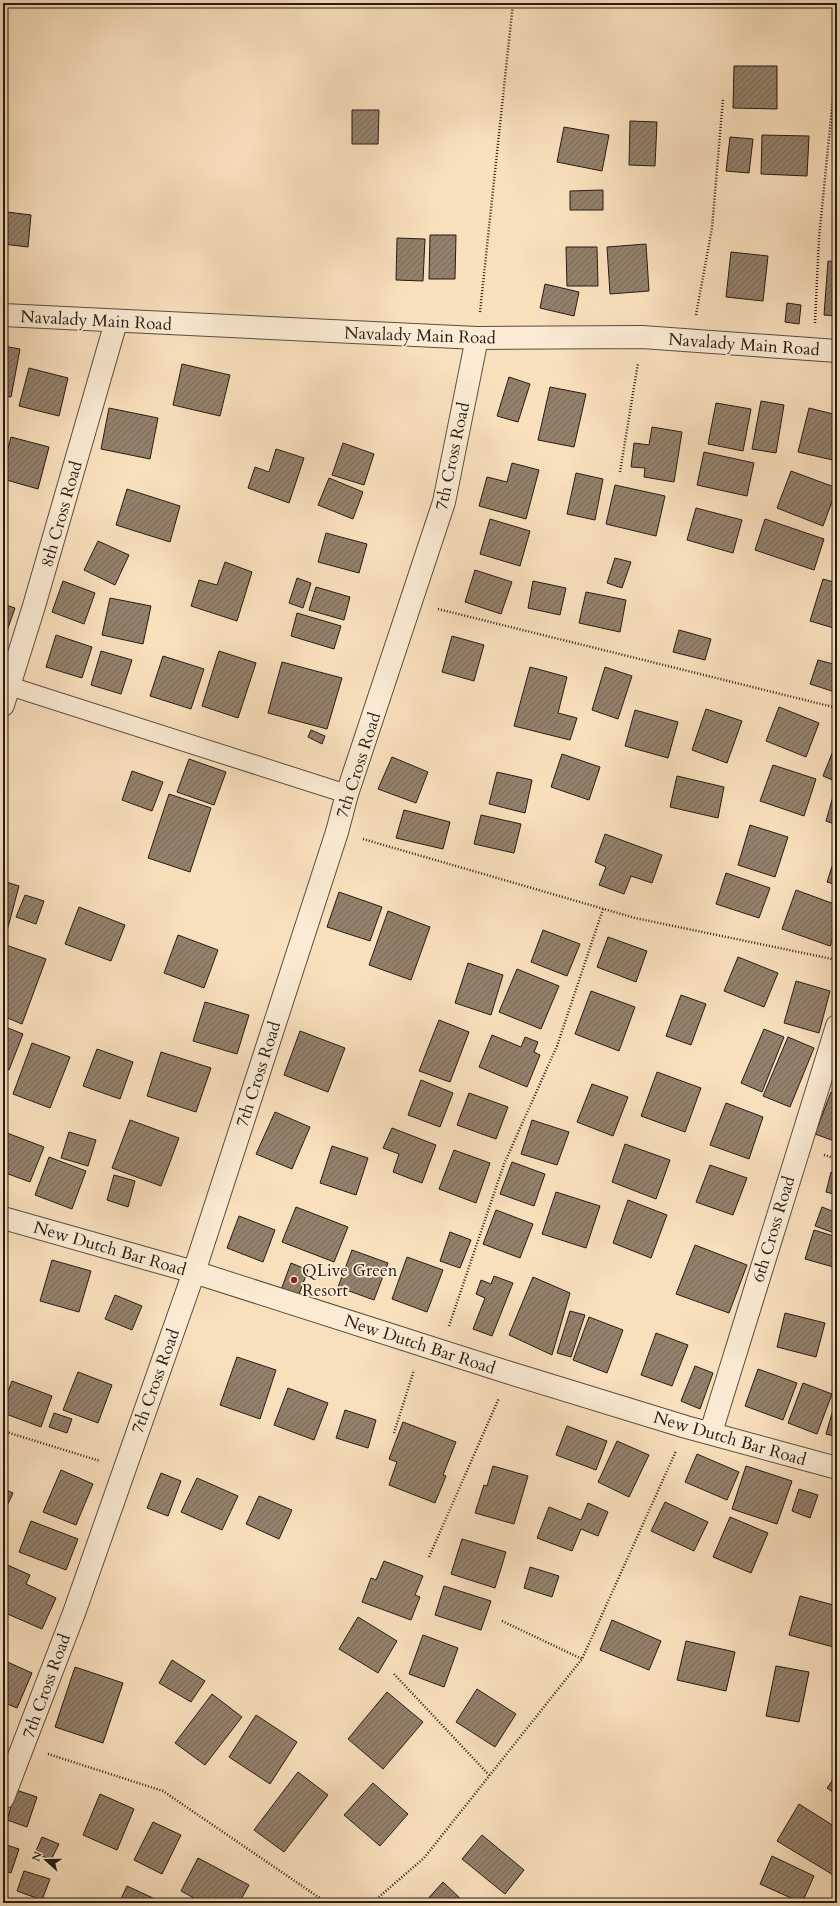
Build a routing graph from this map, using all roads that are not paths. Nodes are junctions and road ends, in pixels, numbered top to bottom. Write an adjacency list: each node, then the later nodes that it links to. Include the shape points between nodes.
1 (3, 315): 2 (street, Navalady Main Road)
2 (116, 322): 3 (street, Navalady Main Road); 5 (street, 8th Cross Road, via 34,606)
3 (477, 338): 4 (street, Navalady Main Road, via 642,337); 6 (street, 7th Cross Road, via 444,502)
4 (837, 351)
5 (5, 691): 6 (lane)
6 (347, 794): 9 (street, 7th Cross Road, via 337,832)
7 (837, 1026): 10 (street, 6th Cross Road)
8 (3, 1218): 9 (street, New Dutch Bar Road)
9 (194, 1272): 10 (street, New Dutch Bar Road, via 510,1373 686,1427); 12 (street, 7th Cross Road, via 74,1613)
10 (711, 1432): 11 (street, New Dutch Bar Road)
11 (837, 1468)
12 (3, 1798)

